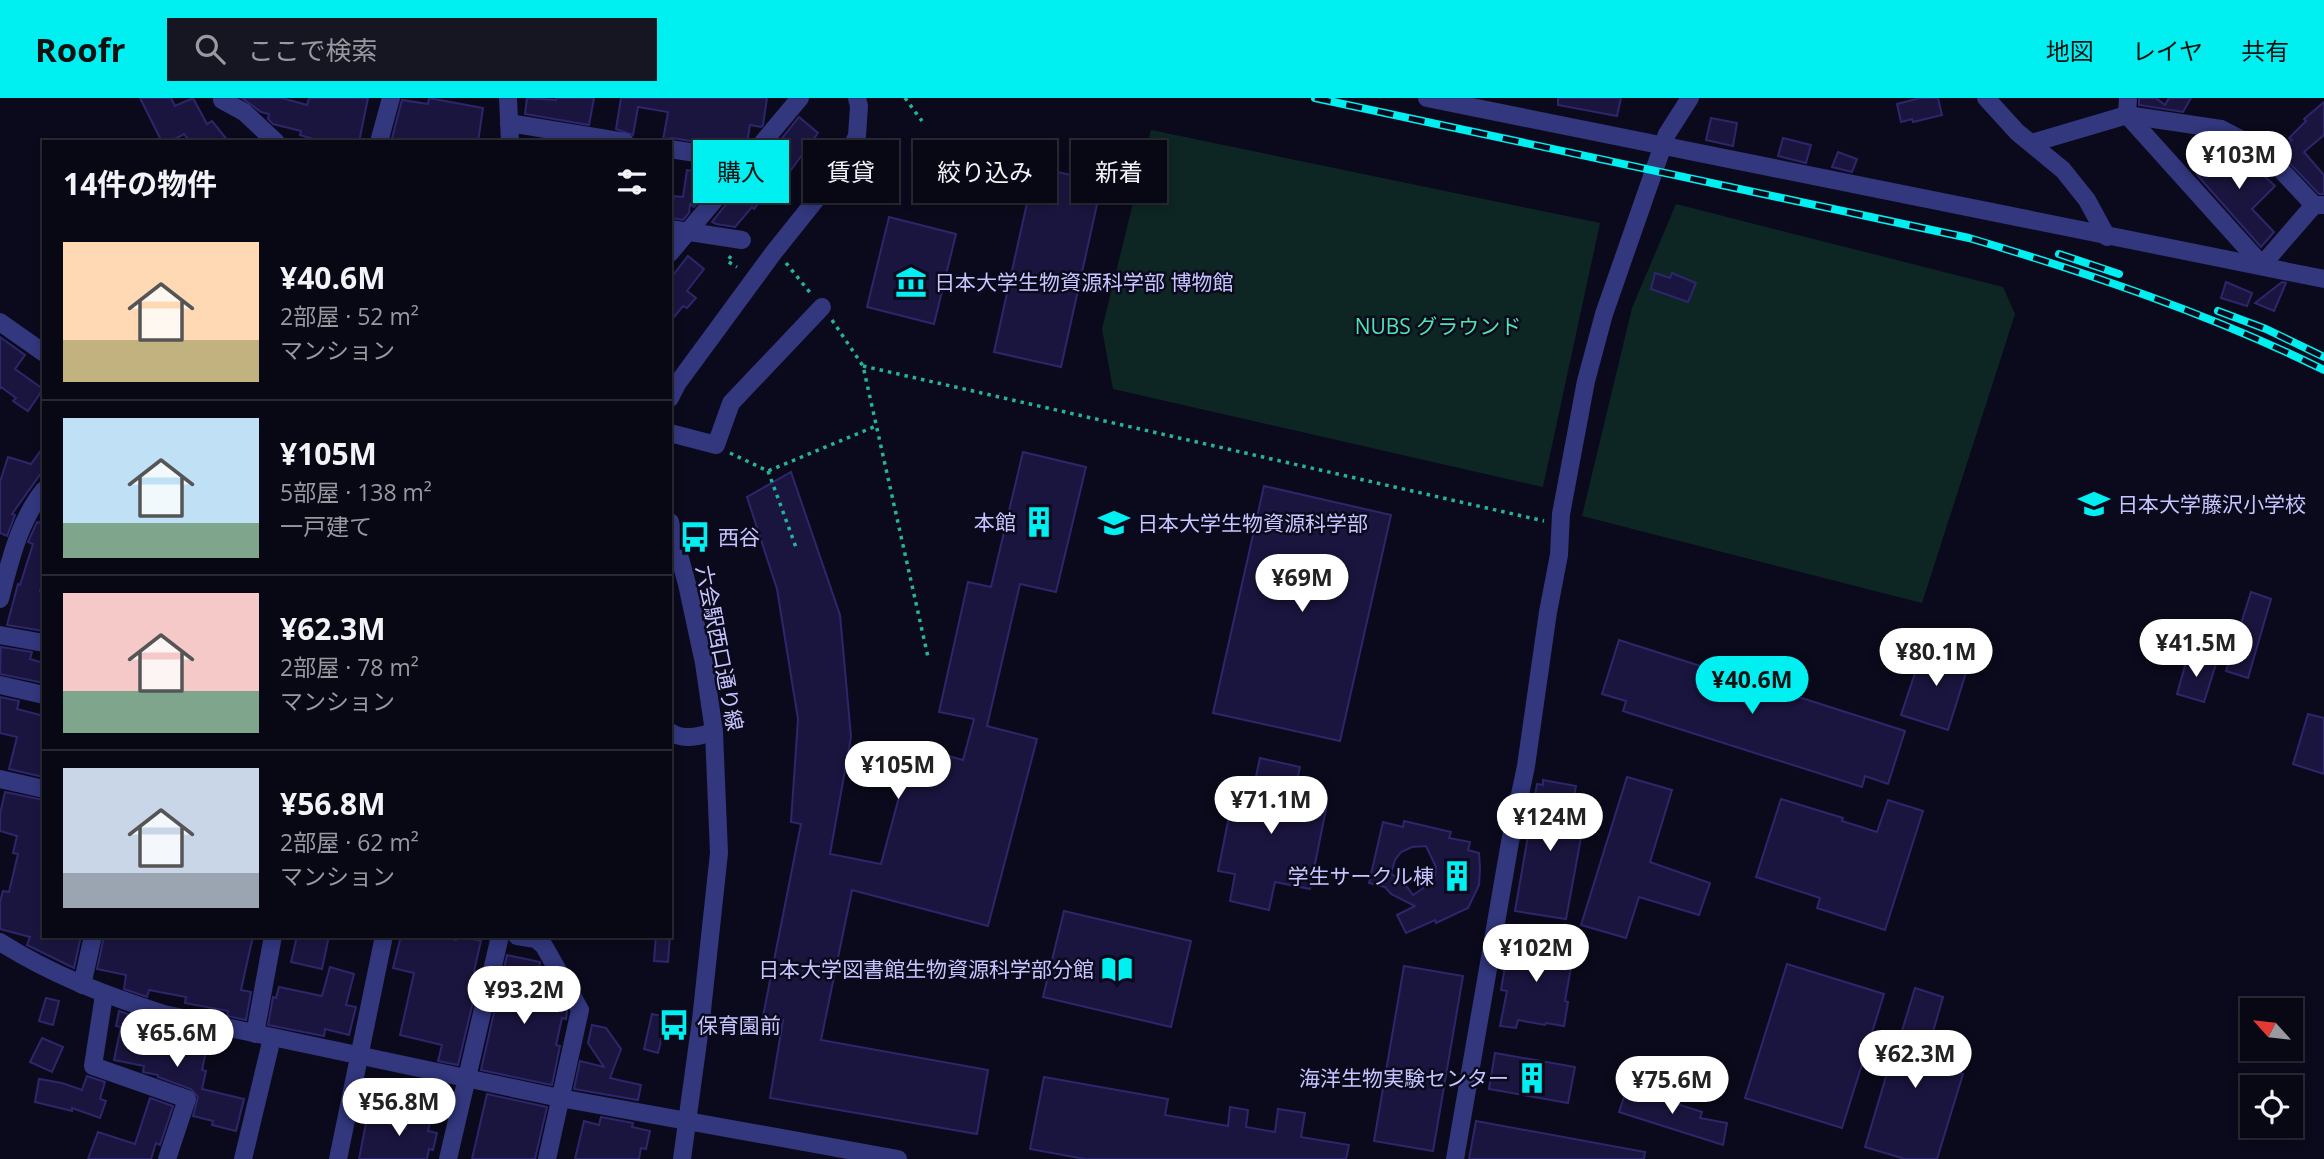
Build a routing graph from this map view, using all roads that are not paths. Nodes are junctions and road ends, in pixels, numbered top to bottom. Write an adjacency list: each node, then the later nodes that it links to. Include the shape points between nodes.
1 (391, 98): 12 (street)
2 (508, 98): 10 (street)
3 (800, 98): 15 (street)
4 (857, 98): 31 (street, via 857,136 842,167)
5 (1427, 98): 17 (street)
6 (1690, 98): 17 (street)
7 (1986, 98): 16 (street)
8 (222, 100): 11 (street)
9 (2127, 107): 16 (street); 21 (street, via 2221,129 2262,150); 26 (street)
10 (509, 123): 13 (street); 14 (street)
11 (274, 140)
12 (380, 140)
13 (510, 140)
14 (613, 140)
15 (765, 140)
16 (2032, 144): 23 (street, via 2063,170 2087,200)
17 (1663, 145): 23 (street); 64 (street, via 1590,367 1571,460 1526,766)
18 (672, 149): 19 (street)
19 (693, 153)
20 (706, 203): 22 (street)
21 (2319, 205): 26 (street)
22 (679, 230): 24 (street); 25 (street)
23 (2107, 237): 26 (street)
24 (742, 240)
25 (672, 248)
26 (2262, 265): 27 (street)
27 (2324, 279)
28 (822, 307): 32 (street, via 731,403 716,446)
29 (0, 322): 30 (street)
30 (42, 352)
31 (672, 394)
32 (672, 434)
33 (42, 493): 35 (street, via 18,537)
34 (672, 529): 40 (street, 六会駅西口通り線, via 704,663)
35 (0, 599)
36 (0, 635): 37 (street)
37 (42, 643)
38 (0, 685): 39 (street)
39 (42, 695)
40 (714, 732): 41 (street, via 694,737); 56 (street, 六会駅西口通り線, via 719,853)
41 (672, 733)
42 (0, 779): 43 (street)
43 (42, 789)
44 (93, 938): 50 (street)
45 (273, 938): 52 (street)
46 (384, 938): 53 (street)
47 (500, 938): 54 (street)
48 (530, 938): 55 (street, via 544,946 579,1010)
49 (0, 942): 50 (street)
50 (82, 985): 51 (street)
51 (104, 995): 52 (street, via 164,1014); 57 (street, via 93,1066 187,1099)
52 (264, 1036): 53 (street); 58 (street)
53 (359, 1057): 54 (street); 59 (street)
54 (467, 1079): 55 (street); 60 (street)
55 (559, 1098): 56 (street); 61 (street)
56 (688, 1121): 62 (street, 六会駅西口通り線); 63 (street)
57 (167, 1159)
58 (243, 1159)
59 (338, 1159)
60 (448, 1159)
61 (548, 1159)
62 (682, 1159)
63 (898, 1159)
64 (1455, 1159)

